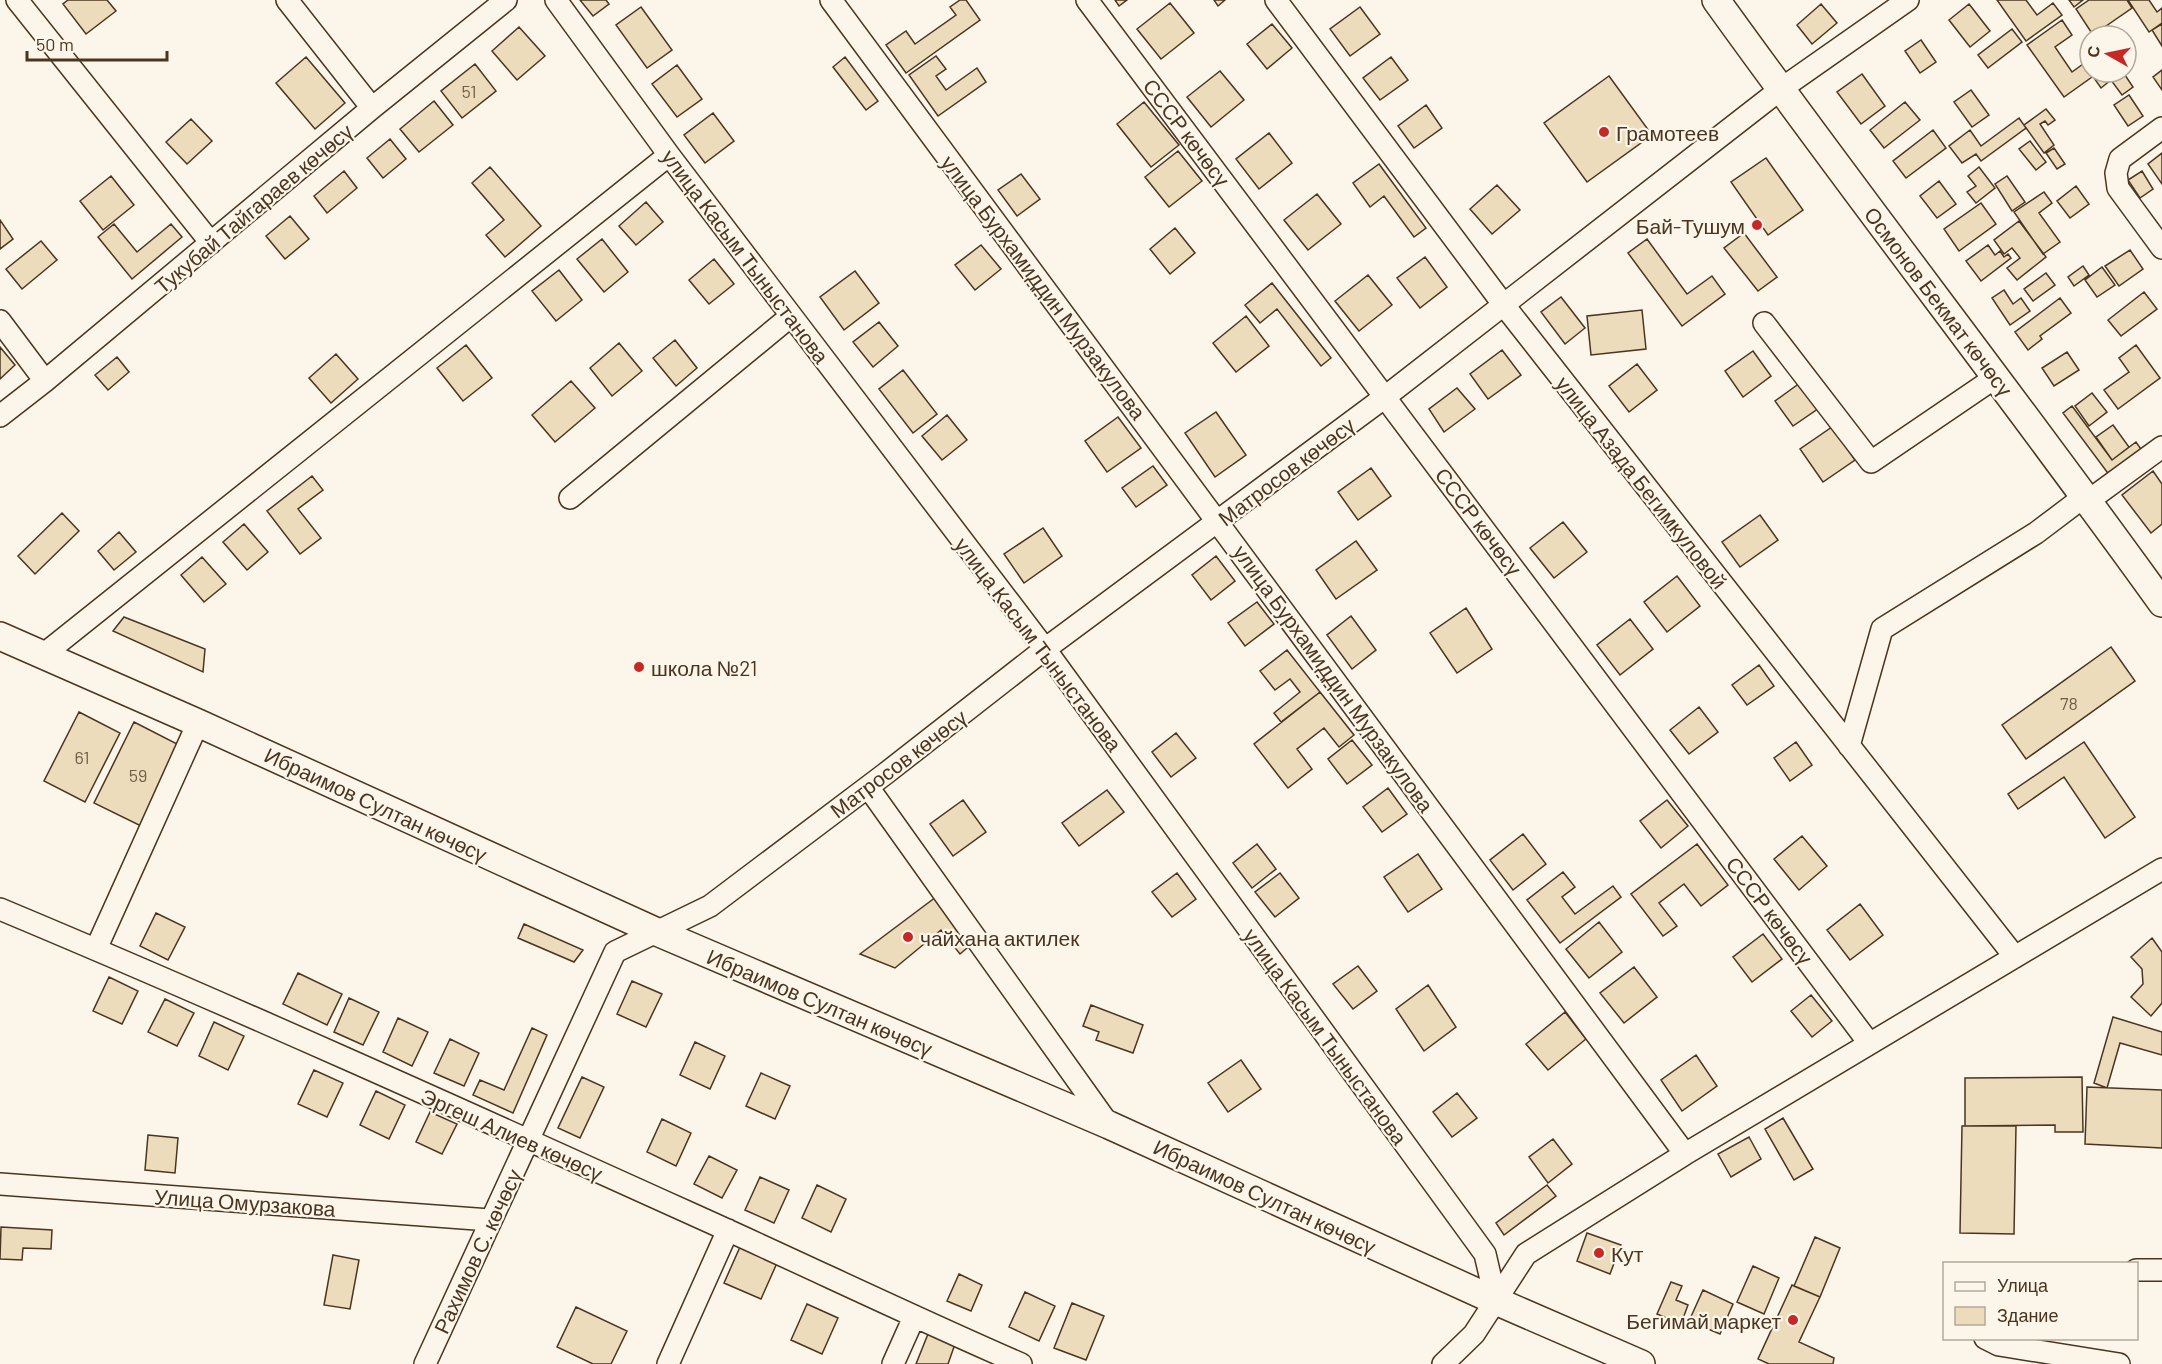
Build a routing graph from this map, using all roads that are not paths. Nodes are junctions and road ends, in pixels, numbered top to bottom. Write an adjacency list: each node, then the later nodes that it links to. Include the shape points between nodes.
1 (17, 0): 14 (street)
2 (287, 0): 11 (street)
3 (506, 0): 11 (street, Тукубай Тайгараев көчөсү)
4 (556, 0): 13 (street, улица Касым Тыныстанова)
5 (831, 0): 27 (street, улица Бурхамиддин Мурзакулова)
6 (1087, 0): 22 (street, СССР көчөсү)
7 (1276, 0): 16 (street, улица Азада Бегимкуловой)
8 (1716, 0): 10 (main road, Осмонов Бекмат көчөсү)
9 (1908, 0): 10 (street, Матросов көчөсү)
10 (1781, 89): 16 (street, Матросов көчөсү); 20 (main road, Осмонов Бекмат көчөсү)
11 (372, 108): 14 (street, Тукубай Тайгараев көчөсү)
12 (2162, 128): 15 (street, via 2120,159 2116,173 2118,188)
13 (669, 155): 17 (street, улица Касым Тыныстанова); 31 (street)
14 (211, 243): 21 (street, Тукубай Тайгараев көчөсү)
15 (2162, 248)
16 (1503, 304): 22 (street, Матросов көчөсү); 33 (street, улица Азада Бегимкуловой)
17 (791, 316): 25 (street); 30 (street, улица Касым Тыныстанова)
18 (0, 321): 21 (street)
19 (1764, 323): 20 (street, via 1871,462)
20 (1996, 377): 26 (main road, Осмонов Бекмат көчөсү)
21 (45, 381): 23 (street, Тукубай Тайгараев көчөсү)
22 (1385, 397): 27 (street, Матросов көчөсү); 40 (street, СССР көчөсү)
23 (0, 416)
24 (2162, 447): 26 (street)
25 (570, 498)
26 (2087, 498): 28 (main road, Осмонов Бекмат көчөсү); 33 (street, via 1882,629)
27 (1219, 521): 30 (street, Матросов көчөсү); 43 (street, улица Бурхамиддин Мурзакулова)
28 (2162, 603)
29 (0, 636): 31 (main road, Ибраимов Султан көчөсү)
30 (1045, 649): 34 (street, Матросов көчөсү); 49 (street, улица Касым Тыныстанова, via 1485,1254)
31 (43, 655): 32 (main road, Ибраимов Султан көчөсү)
32 (198, 723): 37 (main road, Ибраимов Султан көчөсү); 38 (street)
33 (1849, 746): 39 (street, улица Азада Бегимкуловой)
34 (868, 787): 37 (street, Матросов көчөсү, via 710,906); 41 (street)
35 (2162, 869): 39 (street)
36 (0, 909): 38 (street, Эргеш Алиев көчөсү)
37 (657, 932): 41 (main road, Ибраимов Султан көчөсү); 42 (street, Рахимов С. көчөсү, via 615,952)
38 (96, 949): 42 (street, Эргеш Алиев көчөсү)
39 (2014, 957): 40 (street)
40 (1869, 1043): 43 (street)
41 (1109, 1125): 49 (main road, Ибраимов Султан көчөсү)
42 (528, 1141): 45 (street, Рахимов С. көчөсү); 46 (street, Эргеш Алиев көчөсү)
43 (1685, 1154): 49 (street, via 1526,1254)
44 (0, 1184): 45 (street, Улица Омурзакова)
45 (490, 1220): 53 (street, Рахимов С. көчөсү)
46 (728, 1230): 50 (street, Эргеш Алиев көчөсү); 54 (street)
47 (2138, 1270): 48 (street)
48 (2162, 1270)
49 (1496, 1302): 52 (street, via 1474,1334); 57 (main road, Ибраимов Султан көчөсү)
50 (914, 1317): 55 (street); 56 (street, Эргеш Алиев көчөсү)
51 (1989, 1340): 58 (street, via 1999,1345)
52 (1445, 1363)
53 (425, 1364)
54 (668, 1364)
55 (893, 1364)
56 (1021, 1364)
57 (1641, 1364)
58 (2119, 1364)

